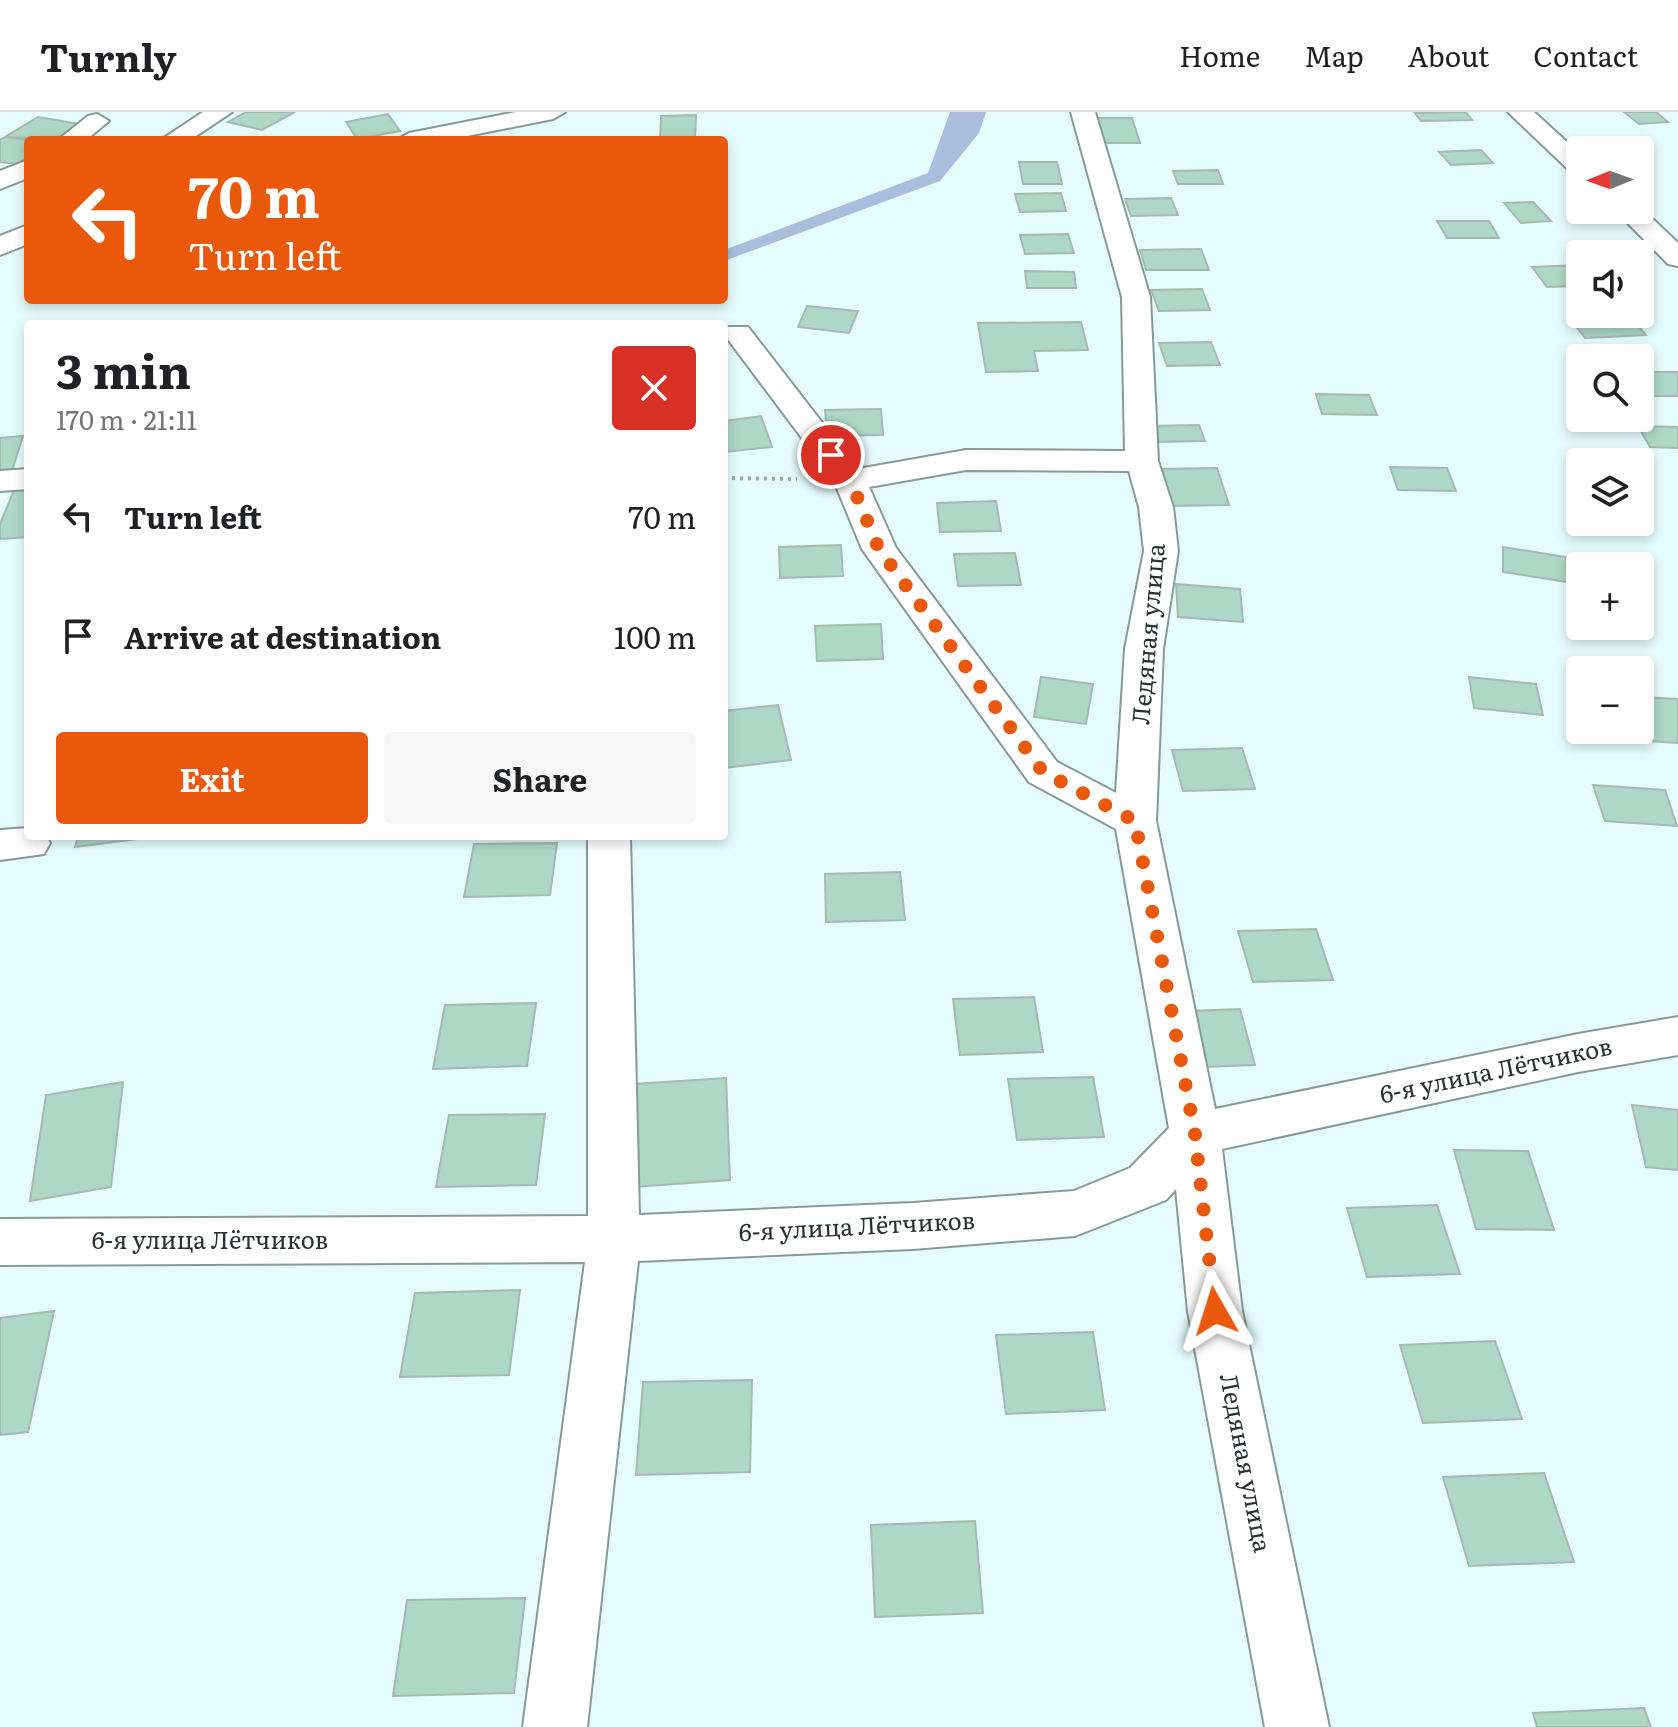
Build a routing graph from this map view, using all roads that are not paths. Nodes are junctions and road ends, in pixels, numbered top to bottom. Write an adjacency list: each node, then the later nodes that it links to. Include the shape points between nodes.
1 (220, 112): 7 (street)
2 (1083, 112): 17 (street, Ледяная улица, via 1136,297)
3 (1520, 112): 9 (street)
4 (566, 117): 8 (street)
5 (97, 121): 6 (street)
6 (76, 136)
7 (180, 136)
8 (436, 136)
9 (1566, 154)
10 (24, 170): 11 (street)
11 (0, 181)
12 (1643, 224): 15 (street)
13 (24, 235): 14 (street)
14 (0, 247)
15 (1678, 258)
16 (738, 333): 19 (street)
17 (1142, 461): 19 (street, via 966,460); 21 (street, Ледяная улица, via 1156,507 1161,551 1144,649)
18 (24, 479): 20 (street)
19 (850, 480): 21 (street, via 879,549 1043,772)
20 (0, 481)
21 (1135, 821): 24 (street, Ледяная улица)
22 (609, 840): 25 (street)
23 (1678, 1036): 24 (street, 6-я улица Лётчиков)
24 (1195, 1134): 25 (street, 6-я улица Лётчиков, via 1148,1184 1075,1213); 28 (street, Ледяная улица, via 1215,1311)
25 (614, 1239): 26 (street, 6-я улица Лётчиков); 27 (street)
26 (0, 1242)
27 (555, 1727)
28 (1297, 1727)

